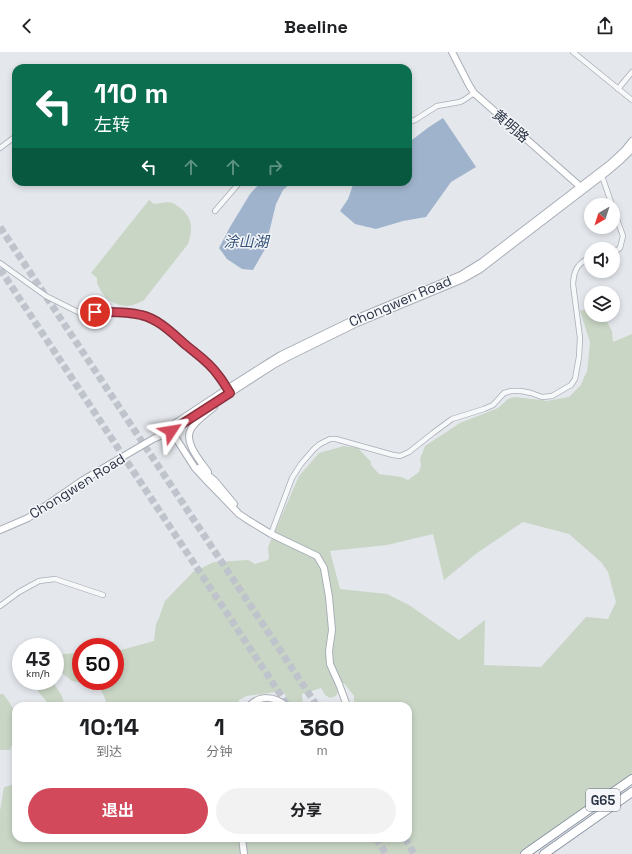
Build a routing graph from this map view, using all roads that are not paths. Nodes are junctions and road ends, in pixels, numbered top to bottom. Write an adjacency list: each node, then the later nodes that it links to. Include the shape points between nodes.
1 (452, 52): 5 (main road, 黄明路)
2 (573, 52): 4 (street)
3 (632, 72): 4 (street)
4 (618, 88): 6 (street)
5 (474, 93): 7 (street, via 460,102 437,106); 14 (main road, 黄明路)
6 (632, 100)
7 (412, 121)
8 (12, 139): 10 (street)
9 (632, 141): 14 (main road, Chongwen Road)
10 (0, 148)
11 (632, 149): 12 (main road, Chongwen Road)
12 (602, 176): 14 (main road, Chongwen Road); 15 (street)
13 (237, 186): 16 (street)
14 (582, 189): 21 (main road, Chongwen Road, via 469,271 355,319 268,363)
15 (610, 198)
16 (215, 211)
17 (620, 228): 18 (street, via 623,236)
18 (620, 248)
19 (584, 260): 27 (street, via 576,268 574,276 580,338 575,379 571,385 552,396 542,397 511,391 504,393 493,405 452,419 400,456 343,441 324,441 301,464 292,478)
20 (0, 263): 21 (street, via 46,296 80,313 125,312 141,315 159,323 205,361 219,375)
21 (229, 391): 22 (main road, Chongwen Road); 23 (main road, via 194,425 189,434 196,455)
22 (171, 429): 23 (main road, via 196,466); 24 (main road, via 195,468); 26 (main road, Chongwen Road, via 83,480 28,518)
23 (214, 480): 24 (main road, via 210,480); 25 (main road)
24 (212, 486): 25 (main road)
25 (230, 502): 27 (main road, via 244,517)
26 (0, 530)
27 (271, 534): 32 (main road, via 317,556 324,568 330,597 330,664)
28 (103, 594): 29 (street, via 55,579 39,581)
29 (0, 606)
30 (254, 702): 31 (main road, via 258,699 273,698)
31 (282, 702)
32 (346, 702)
33 (632, 779): 37 (highway, G65)
34 (632, 792): 38 (highway, G65)
35 (242, 842): 36 (main road)
36 (244, 854)
37 (525, 854)
38 (544, 854)

